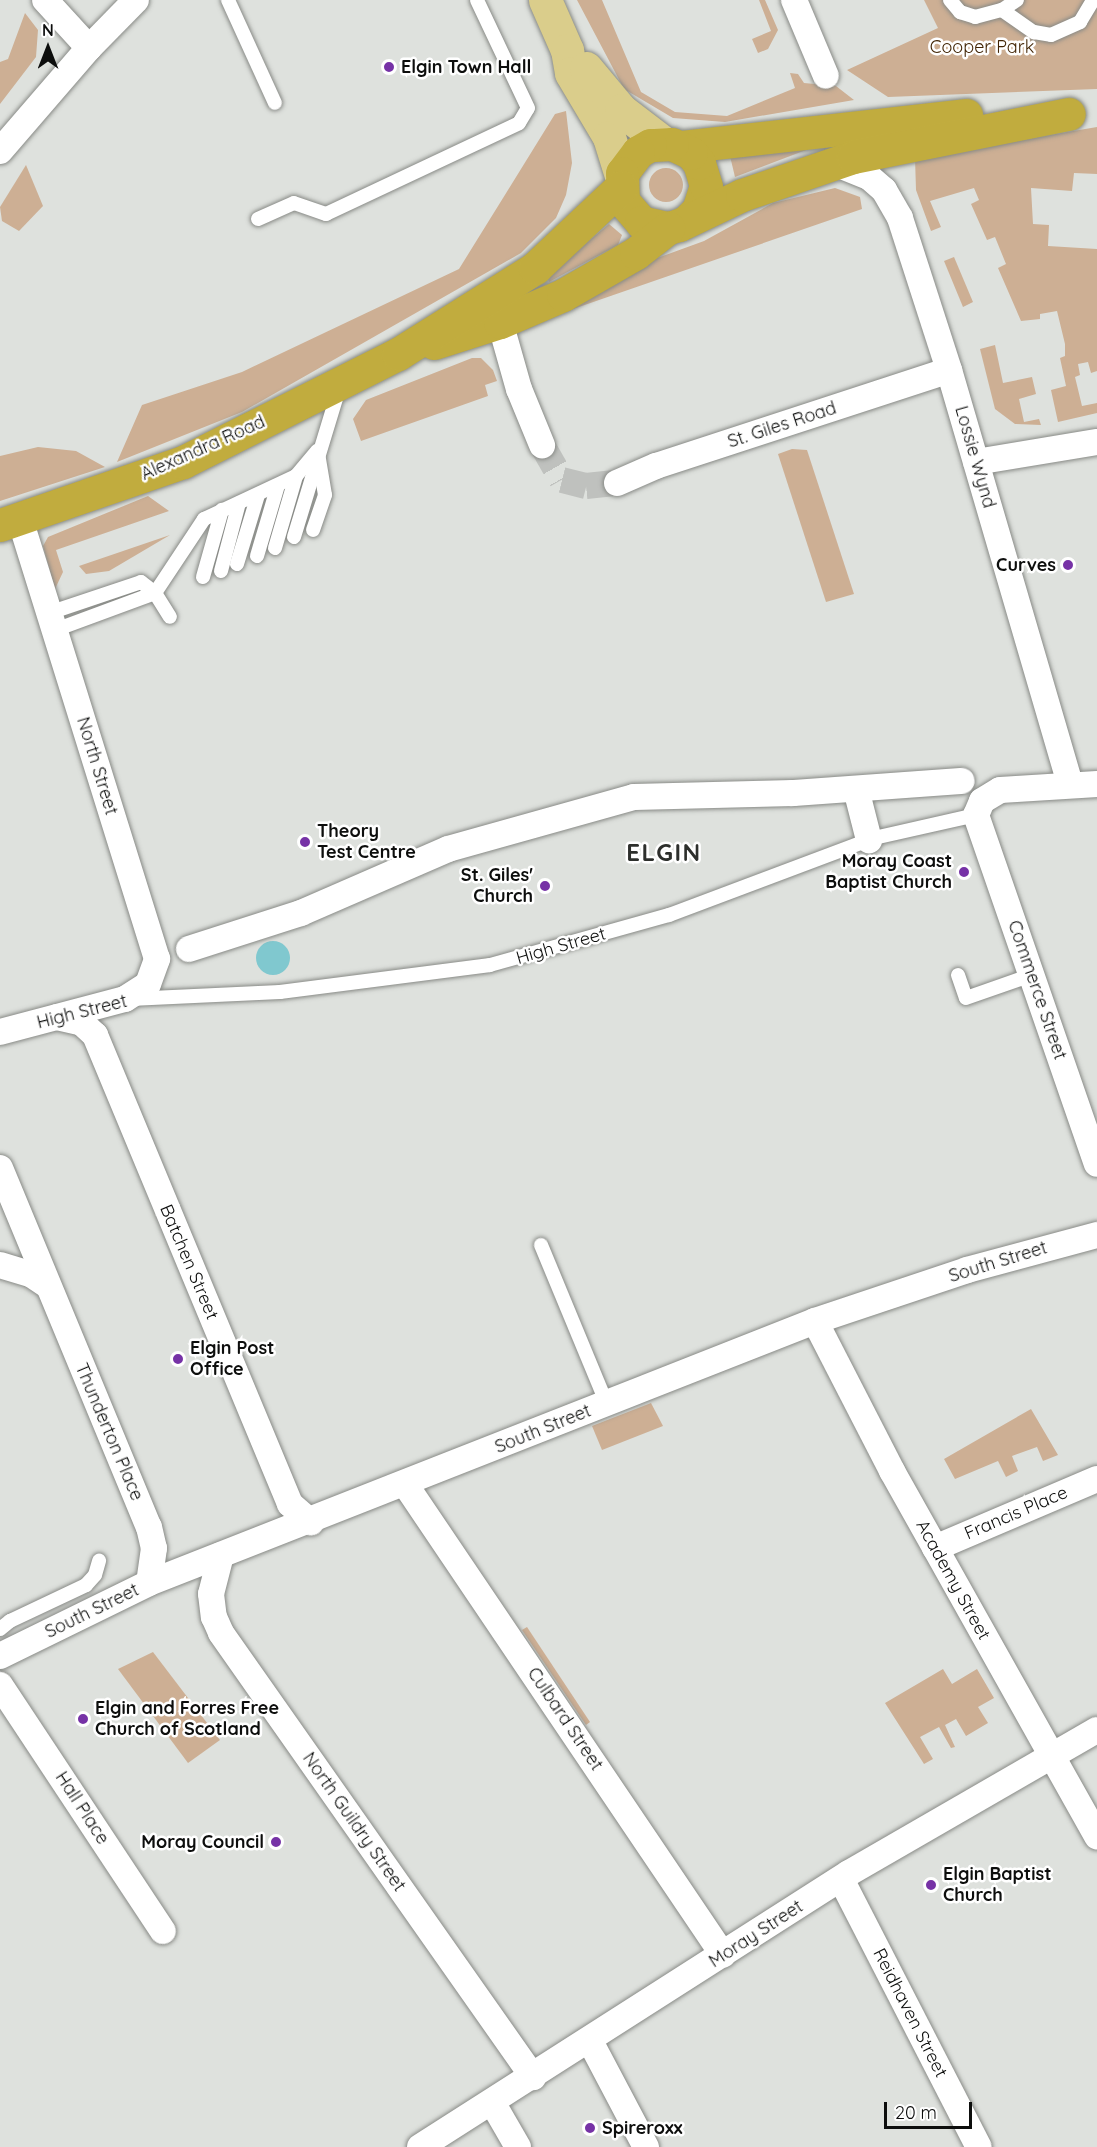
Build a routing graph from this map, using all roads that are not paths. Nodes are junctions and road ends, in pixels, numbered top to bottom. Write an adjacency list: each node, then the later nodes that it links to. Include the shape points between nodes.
1 (45, 0): 11 (street)
2 (136, 0): 11 (street)
3 (228, 0): 14 (lane)
4 (477, 0): 20 (lane, via 528,108 519,123 327,214 294,203)
5 (545, 0): 12 (main road)
6 (794, 0): 13 (street)
7 (950, 0): 10 (lane, via 960,12 975,16)
8 (1017, 0): 10 (lane)
9 (1093, 0): 10 (lane, via 1080,22 1051,35 1034,32)
10 (1002, 10)
11 (89, 48): 17 (street)
12 (567, 50): 16 (main road, via 621,110); 19 (main road, via 571,73 609,137)
13 (826, 76)
14 (275, 103)
15 (1083, 112): 16 (highway, via 954,116); 18 (highway)
16 (672, 145): 19 (highway, via 638,152 628,161); 21 (highway, via 699,163 705,180 704,199)
17 (0, 151)
18 (834, 163): 21 (highway, via 742,195); 24 (street, Lossie Wynd, via 869,177 884,190 900,219)
19 (621, 183): 21 (highway, via 623,201 641,222); 23 (highway, Alexandra Road, via 535,268)
20 (258, 219)
21 (679, 223): 22 (highway, Alexandra Road, via 581,284)
22 (500, 322): 23 (highway, Alexandra Road); 27 (street, via 519,389)
23 (398, 354): 25 (highway, Alexandra Road)
24 (949, 370): 29 (street, Lossie Wynd); 31 (street, St. Giles Road, via 656,466)
25 (340, 384): 28 (lane); 36 (highway, Alexandra Road, via 183,462)
26 (1097, 441): 29 (street)
27 (542, 445)
28 (317, 451): 30 (lane); 37 (lane, via 325,495); 38 (lane)
29 (976, 462): 49 (street, Lossie Wynd)
30 (296, 476): 32 (lane); 39 (lane)
31 (617, 483)
32 (278, 485): 33 (lane); 40 (lane)
33 (258, 495): 34 (lane); 41 (lane)
34 (239, 503): 35 (lane); 42 (lane)
35 (222, 510): 43 (lane); 44 (lane, via 196,528)
36 (10, 523): 46 (street, North Street)
37 (314, 530)
38 (294, 537)
39 (275, 548)
40 (257, 556)
41 (237, 564)
42 (221, 572)
43 (203, 577)
44 (155, 593): 45 (lane); 45 (lane, via 170,617 147,606); 46 (lane, via 141,582)
45 (129, 606): 46 (lane)
46 (52, 621): 56 (street, North Street, via 158,959 148,984)
47 (962, 781): 50 (street)
48 (1097, 784): 49 (street)
49 (1070, 785): 51 (street, via 1000,790 982,801)
50 (856, 789): 52 (street); 53 (street, via 634,797 447,849 301,914)
51 (976, 816): 52 (lane, High Street); 55 (street, Commerce Street)
52 (870, 840): 56 (lane, High Street, via 666,916 490,965 279,992)
53 (189, 949)
54 (958, 975): 55 (lane, via 966,998)
55 (1032, 975): 59 (street, Commerce Street)
56 (125, 999): 57 (street, High Street)
57 (57, 1017): 58 (street, High Street); 69 (street, Batchen Street, via 82,1023 95,1035 290,1504)
58 (0, 1032)
59 (1097, 1164)
60 (0, 1168): 64 (street, Thunderton Place)
61 (1097, 1235): 65 (street, South Street, via 978,1276)
62 (541, 1245): 66 (lane)
63 (0, 1265): 64 (street, via 32,1275)
64 (47, 1285): 73 (street, Thunderton Place, via 149,1527 154,1548)
65 (814, 1321): 66 (street, South Street); 70 (street, Academy Street)
66 (607, 1404): 68 (street, South Street)
67 (1097, 1479): 70 (street, Francis Place)
68 (405, 1484): 69 (street, South Street); 82 (street, Culbard Street, via 660,1845 696,1900)
69 (311, 1522): 71 (street, South Street)
70 (935, 1548): 78 (street, Academy Street)
71 (221, 1554): 73 (street, South Street); 84 (street, North Guildry Street, via 211,1594 221,1633)
72 (99, 1561): 74 (lane, via 95,1575 82,1587)
73 (149, 1583): 75 (street, South Street)
74 (0, 1629)
75 (0, 1656)
76 (0, 1685): 81 (street, Hall Place)
77 (1097, 1730): 78 (street, Moray Street)
78 (1050, 1755): 79 (street, Academy Street); 80 (street, Moray Street)
79 (1097, 1836)
80 (841, 1879): 82 (street, Moray Street); 89 (street, Reidhaven Street)
81 (163, 1931)
82 (723, 1955): 83 (street, Moray Street)
83 (590, 2041): 84 (street, Moray Street); 88 (street)
84 (533, 2077): 85 (street, Moray Street)
85 (492, 2103): 86 (street, Moray Street); 87 (street)
86 (420, 2147)
87 (518, 2147)
88 (646, 2147)
89 (979, 2147)

